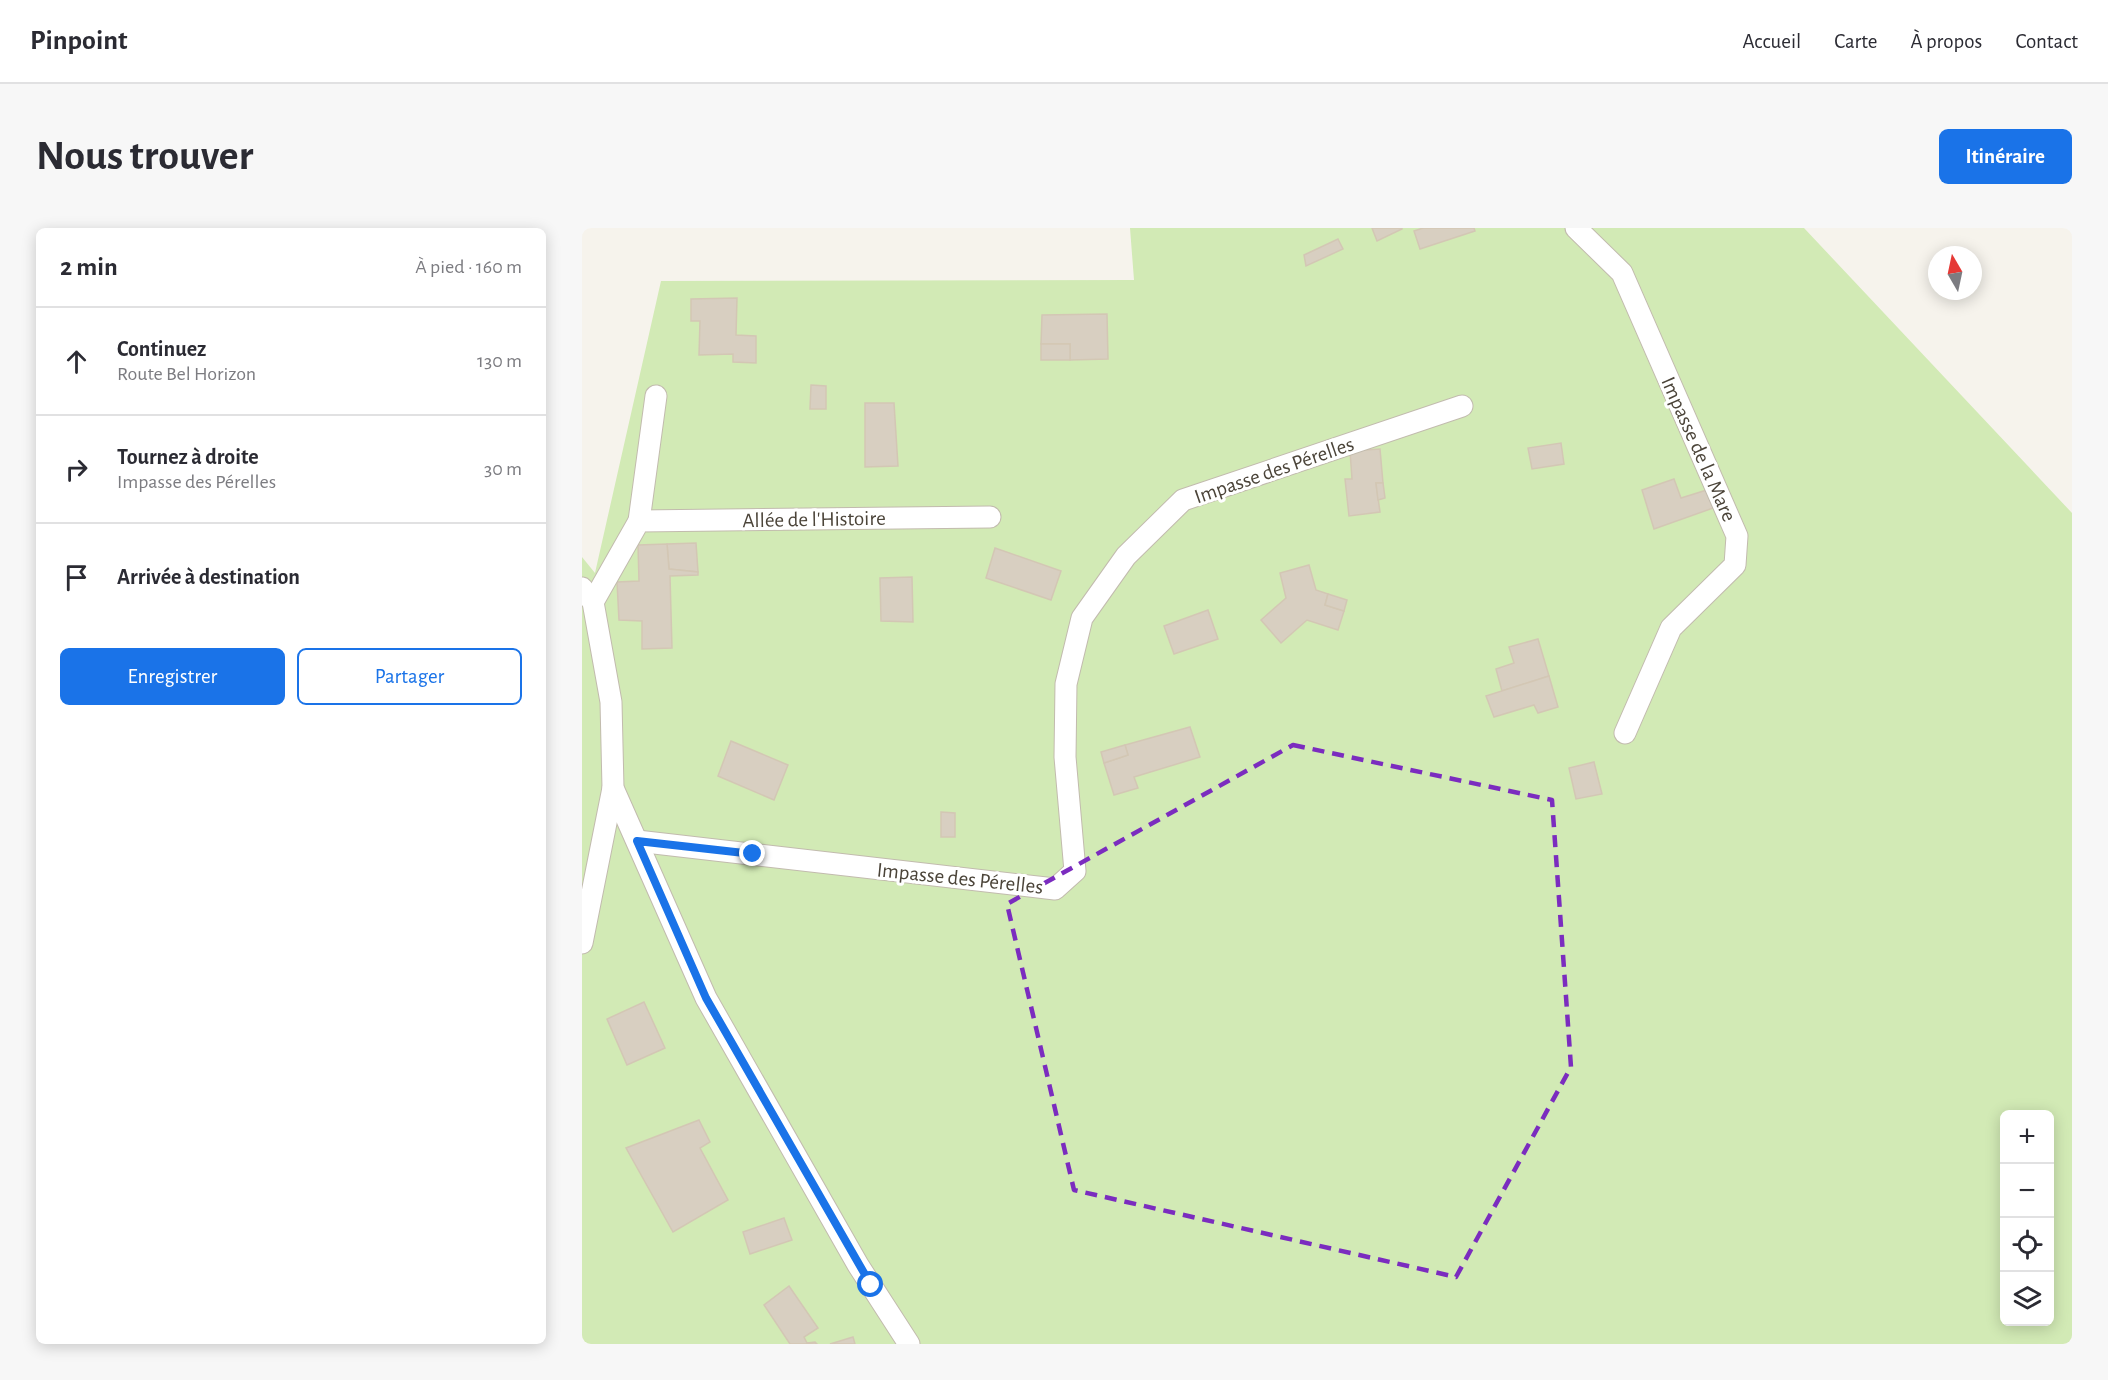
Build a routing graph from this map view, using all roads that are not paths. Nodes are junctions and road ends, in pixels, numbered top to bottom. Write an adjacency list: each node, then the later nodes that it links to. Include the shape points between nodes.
1 (1576, 228): 7 (street, Impasse de la Mare, via 1622,273 1737,536 1735,565 1671,628)
2 (656, 396): 5 (street)
3 (1462, 406): 9 (street, Impasse des Pérelles, via 1183,500 1126,555 1082,618 1066,684 1065,757 1075,871 1055,889)
4 (990, 517): 5 (street, Allée de l'Histoire)
5 (639, 521): 6 (street)
6 (587, 595): 8 (street, via 611,702)
7 (1625, 733)
8 (613, 788): 9 (street); 10 (street)
9 (637, 841): 11 (street, via 706,998 858,1265)
10 (582, 943)
11 (909, 1344)

